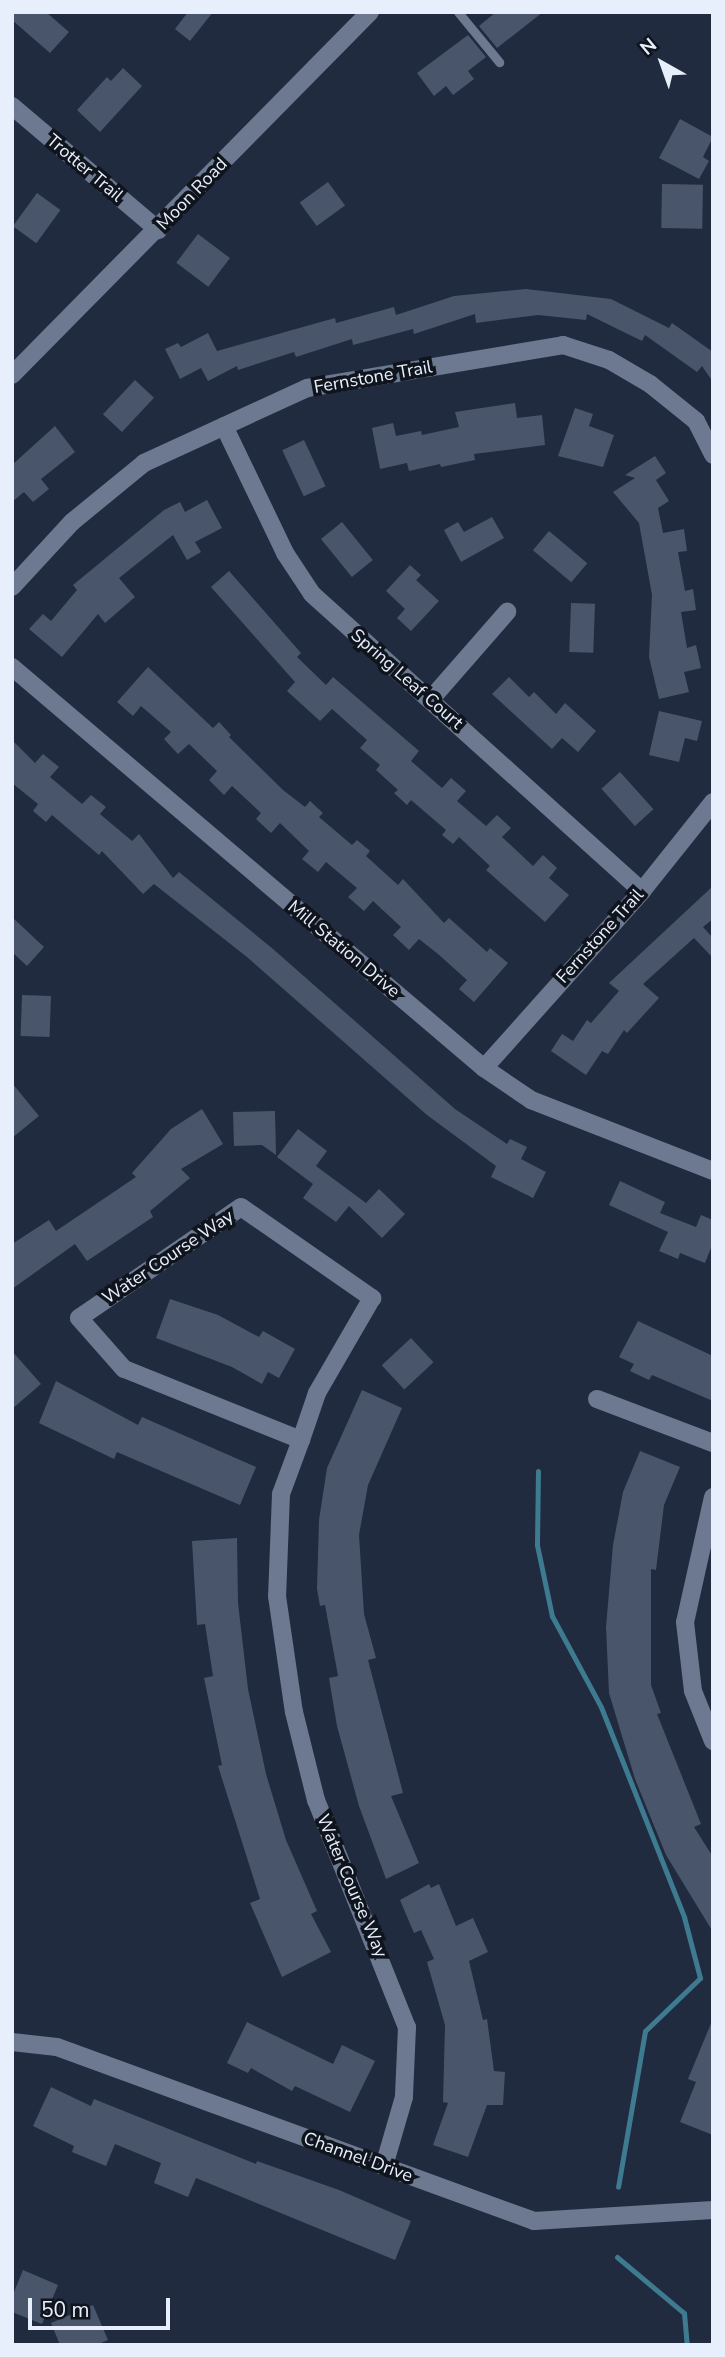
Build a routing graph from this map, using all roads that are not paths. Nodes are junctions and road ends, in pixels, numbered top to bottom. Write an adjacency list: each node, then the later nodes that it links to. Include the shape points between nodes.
1 (370, 12): 5 (street, Moon Road)
2 (458, 12): 3 (lane)
3 (499, 62)
4 (12, 106): 5 (street, Trotter Trail)
5 (158, 230): 6 (street, Moon Road)
6 (12, 374)
7 (224, 426): 8 (street, Fernstone Trail, via 307,388 563,345 608,360 650,384 696,421); 9 (street, Fernstone Trail, via 144,463 72,522); 12 (street, Spring Leaf Court, via 285,552 312,594)
8 (713, 455)
9 (12, 587)
10 (507, 612): 12 (street)
11 (12, 667): 15 (street, Mill Station Drive)
12 (431, 699): 14 (street, Spring Leaf Court)
13 (713, 802): 14 (street, Fernstone Trail)
14 (642, 891): 15 (street, Fernstone Trail)
15 (484, 1068): 16 (street, Mill Station Drive, via 531,1100)
16 (713, 1171)
17 (597, 1399): 19 (street)
18 (300, 1440): 18 (street, Water Course Way, via 317,1393 372,1298 241,1207 79,1318 124,1369); 23 (street, Water Course Way, via 281,1494 277,1596 293,1712 316,1800 407,2027 404,2097)
19 (713, 1443)
20 (713, 1497): 21 (street, via 685,1622 693,1691)
21 (713, 1741)
22 (12, 2042): 23 (street, Channel Drive, via 57,2047)
23 (384, 2166): 24 (street, Channel Drive, via 534,2221)
24 (713, 2210)

